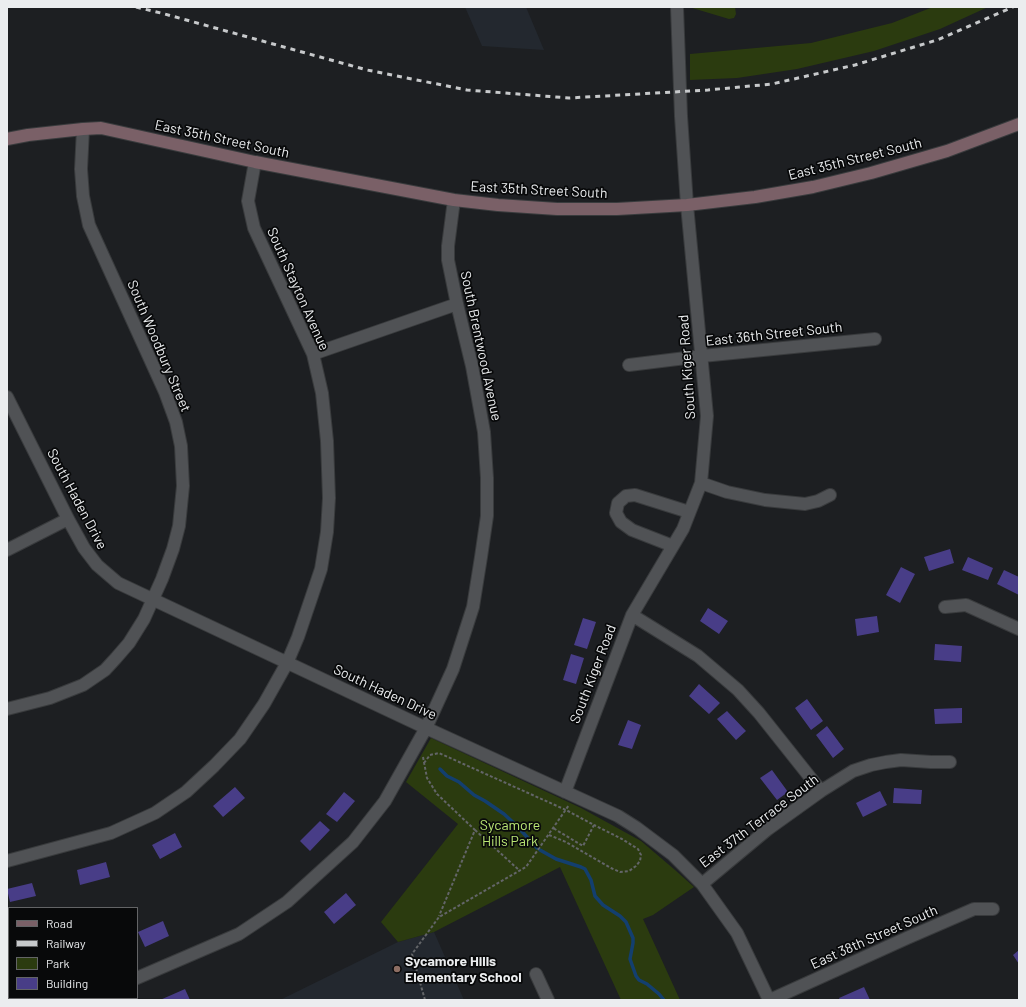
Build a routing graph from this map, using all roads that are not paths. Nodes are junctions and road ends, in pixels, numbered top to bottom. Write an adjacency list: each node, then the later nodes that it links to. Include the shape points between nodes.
1 (677, 7): 7 (street, South Kiger Road, via 681,116)
2 (1019, 124): 7 (main road, East 35th Street South, via 947,151 871,174 755,197)
3 (83, 129): 4 (main road, East 35th Street South, via 28,134); 5 (main road, East 35th Street South, via 101,128); 20 (street, South Woodbury Street, via 81,169 89,225 165,392 176,422 180,446 183,486 179,526 162,579)
4 (7, 139)
5 (255, 162): 6 (main road, East 35th Street South); 10 (street, South Stayton Avenue, via 248,201 254,228)
6 (454, 200): 7 (main road, East 35th Street South, via 498,206 557,209); 8 (street, South Brentwood Avenue, via 448,260)
7 (688, 205): 11 (street, South Kiger Road)
8 (457, 304): 10 (street); 26 (street, South Brentwood Avenue, via 484,432 487,516 473,607 453,669)
9 (876, 338): 11 (street, East 36th Street South)
10 (313, 354): 24 (street, South Stayton Avenue, via 322,393 327,441 327,532 321,569)
11 (702, 356): 12 (street, East 36th Street South); 14 (street, South Kiger Road, via 707,416)
12 (628, 365)
13 (7, 397): 17 (street, South Haden Drive)
14 (701, 483): 15 (street, via 727,492 765,500 805,504); 16 (street, South Kiger Road)
15 (830, 495)
16 (690, 512): 18 (street, South Kiger Road); 18 (street, via 635,495 626,496 618,503 616,513 621,522 632,530)
17 (68, 519): 19 (street); 20 (street, South Haden Drive, via 97,565 118,583)
18 (673, 546): 22 (street, South Kiger Road)
19 (7, 550)
20 (152, 599): 24 (street, South Haden Drive); 25 (street, South Woodbury Street, via 144,619 129,643 105,670 83,685 50,698)
21 (945, 607): 23 (street, via 966,604)
22 (632, 615): 28 (street, via 698,656 738,690); 29 (street, South Kiger Road)
23 (1019, 629)
24 (287, 663): 26 (street, South Haden Drive); 30 (street, South Stayton Avenue, via 264,704 240,739 186,792 155,813 111,833)
25 (7, 709)
26 (426, 728): 29 (street, South Haden Drive); 34 (street, via 385,801 353,842 286,902 239,934)
27 (950, 762): 28 (street, East 37th Terrace South, via 901,760 871,765 853,771)
28 (821, 791): 31 (street, East 37th Terrace South, via 768,829)
29 (564, 792): 31 (street, South Haden Drive, via 618,816 637,828 673,855)
30 (7, 861)
31 (702, 884): 36 (street, South Haden Drive, via 737,934)
32 (993, 909): 36 (street, East 38th Street South, via 974,909)
33 (536, 974): 35 (street)
34 (138, 978)
35 (548, 1000)
36 (770, 1000)

